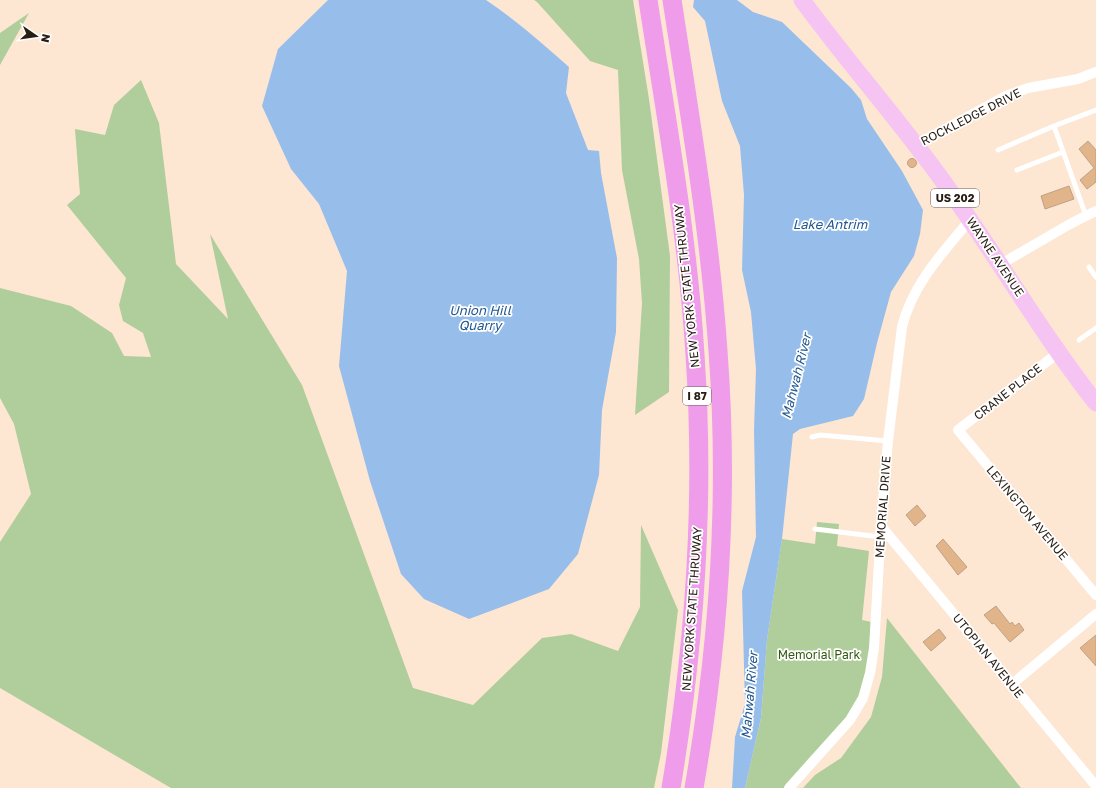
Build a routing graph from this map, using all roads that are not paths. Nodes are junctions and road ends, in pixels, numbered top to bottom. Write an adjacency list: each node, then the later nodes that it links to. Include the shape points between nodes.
1 (802, 0): 7 (main road, WAYNE AVENUE / US 202)
2 (649, 3): 31 (highway, NEW YORK STATE THRUWAY / I 87, via 685,254 698,411 699,503 694,603 684,703)
3 (673, 7): 32 (highway, NEW YORK STATE THRUWAY / I 87, via 709,259 719,353 721,403 722,503 718,597 707,706)
4 (1096, 72): 7 (street, ROCKLEDGE DRIVE, via 1078,79 1028,88 1006,96)
5 (1096, 110): 6 (lane)
6 (1054, 126): 8 (lane); 9 (lane)
7 (916, 145): 13 (main road, WAYNE AVENUE / US 202)
8 (998, 150)
9 (1063, 152): 10 (lane); 12 (lane)
10 (1017, 170)
11 (1096, 212): 12 (street)
12 (1086, 216): 14 (street)
13 (970, 220): 14 (main road, WAYNE AVENUE / US 202); 23 (street, MEMORIAL DRIVE, via 931,269 913,295 906,311)
14 (1001, 264): 19 (main road, WAYNE AVENUE / US 202)
15 (1089, 267): 16 (lane)
16 (1096, 277)
17 (1096, 328): 18 (lane)
18 (1079, 340)
19 (1058, 353): 20 (main road, WAYNE AVENUE / US 202); 21 (street, CRANE PLACE)
20 (1096, 403)
21 (958, 430): 27 (street, LEXINGTON AVENUE)
22 (812, 437): 23 (lane, via 820,435)
23 (888, 441): 24 (street, MEMORIAL DRIVE)
24 (881, 526): 26 (street, MEMORIAL DRIVE); 29 (street, UTOPIAN AVENUE)
25 (815, 529): 26 (lane)
26 (881, 537): 33 (street, MEMORIAL DRIVE, via 874,648 863,698 835,739)
27 (1096, 595)
28 (1096, 614): 29 (street)
29 (1011, 685): 30 (street, UTOPIAN AVENUE)
30 (1096, 786)
31 (671, 788)
32 (694, 788)
33 (789, 788)

